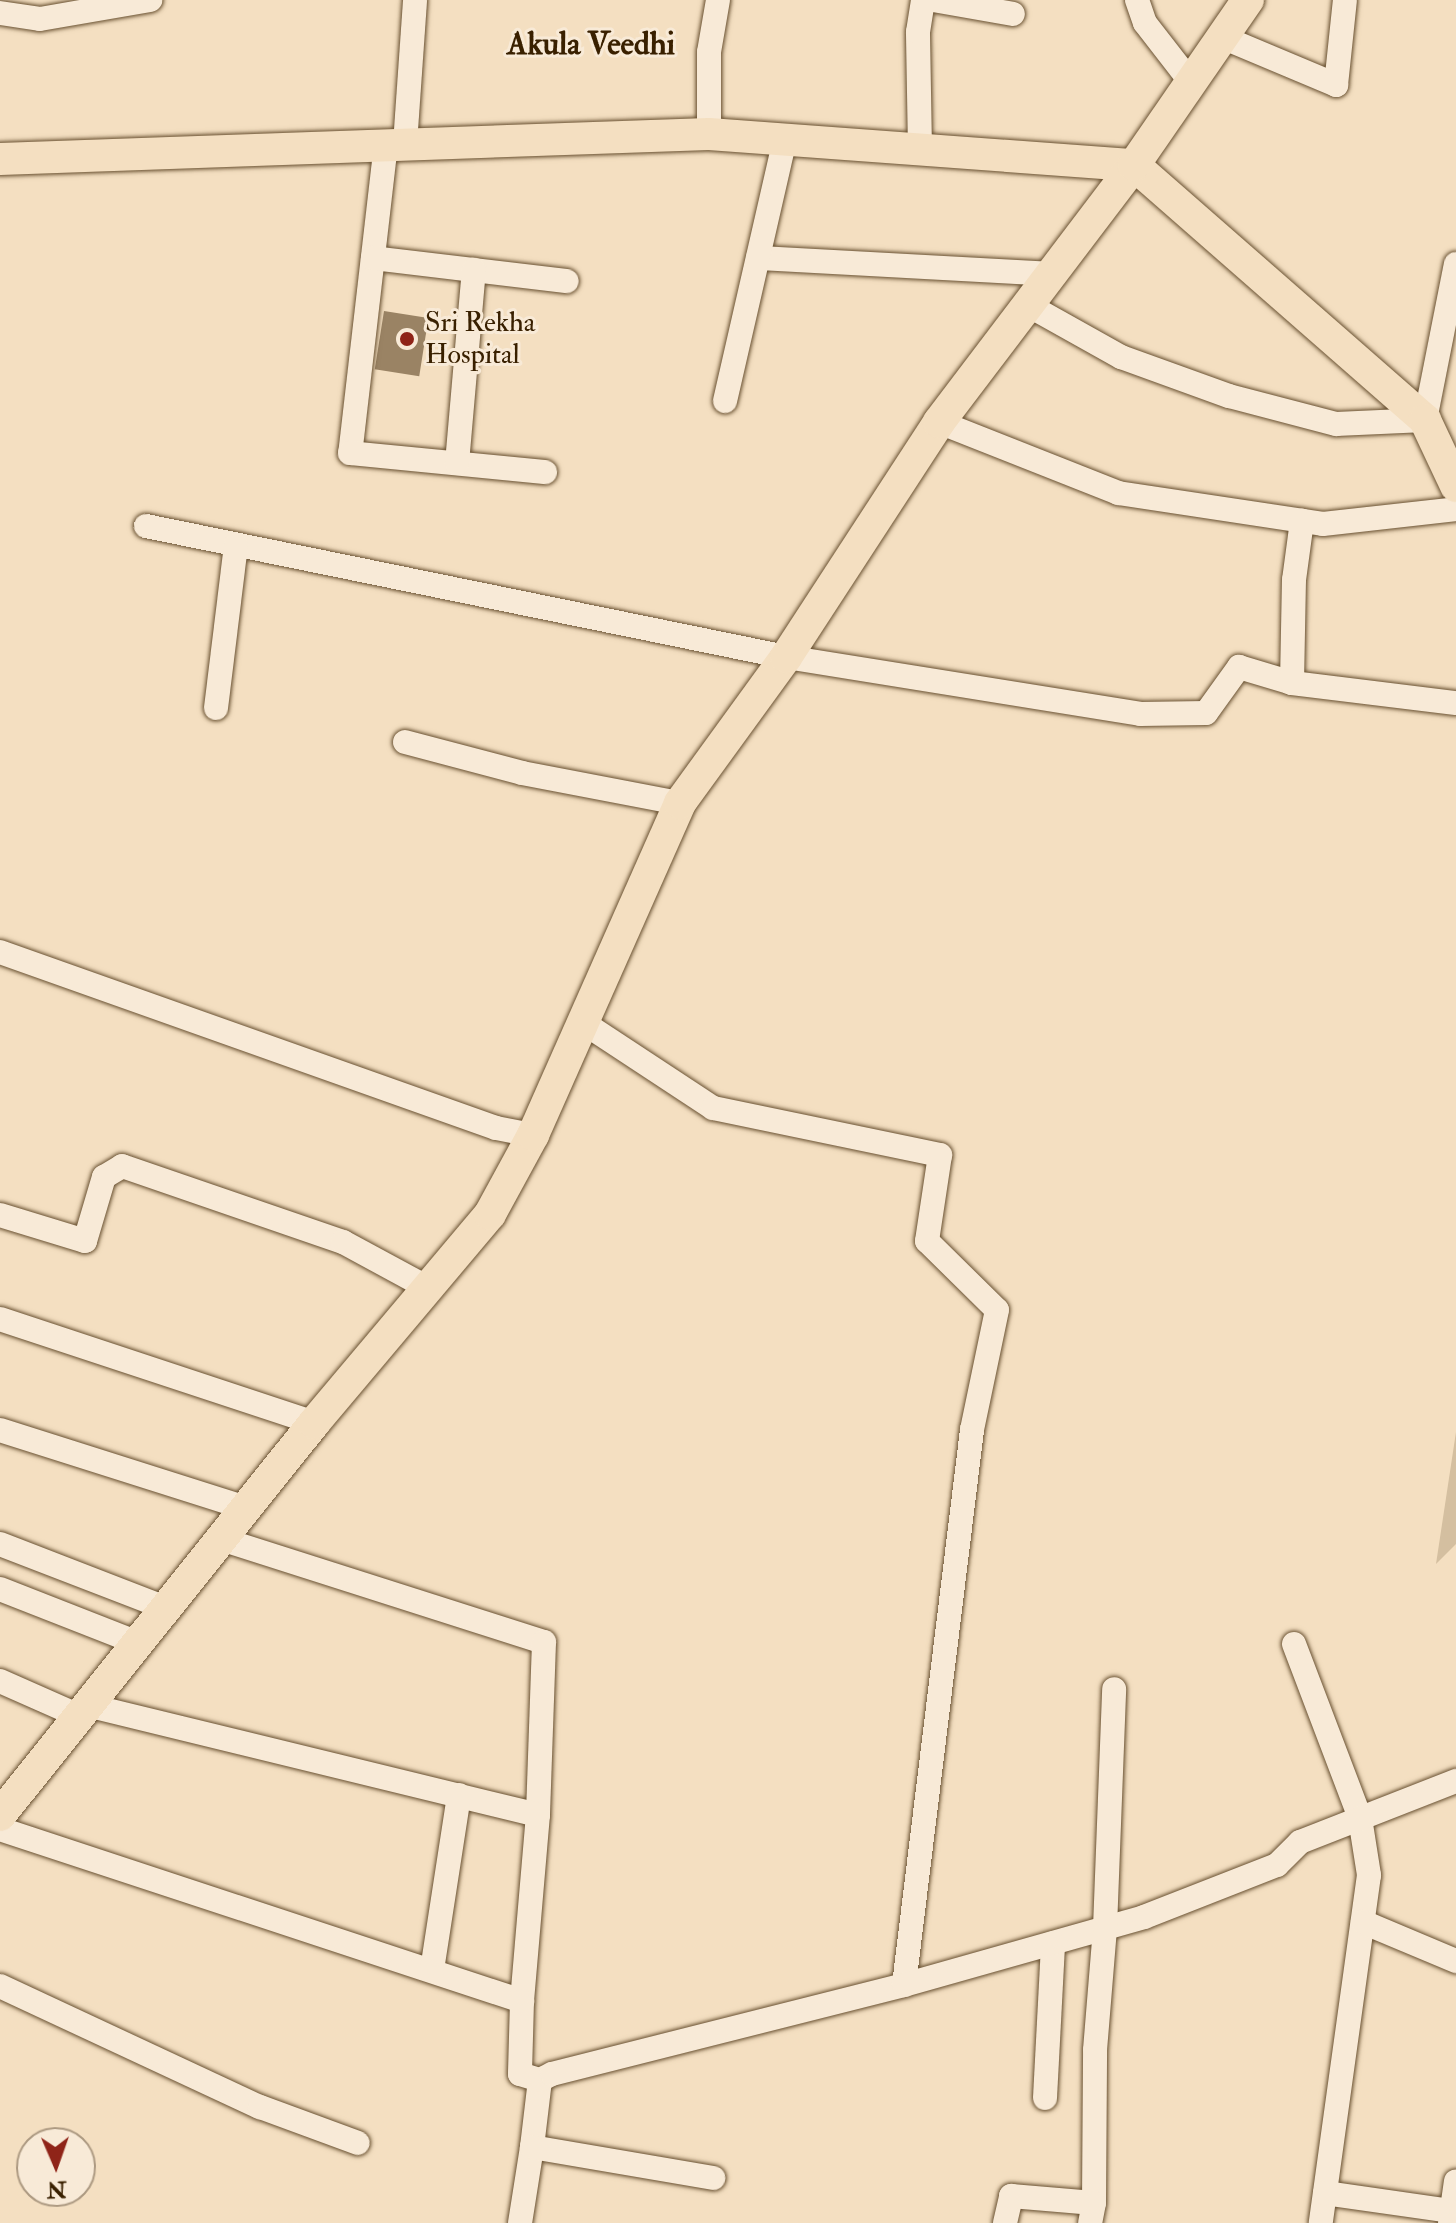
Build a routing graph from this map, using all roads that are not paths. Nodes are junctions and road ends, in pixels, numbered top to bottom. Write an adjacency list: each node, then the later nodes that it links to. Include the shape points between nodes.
1 (150, 0): 9 (street, via 40,19)
2 (415, 0): 15 (street)
3 (718, 0): 13 (street, via 709,52)
4 (923, 0): 16 (street, via 918,32)
5 (933, 0): 10 (street)
6 (1137, 0): 12 (street, via 1145,23)
7 (1248, 0): 11 (main road)
8 (1345, 0): 11 (street, via 1336,85)
9 (0, 13)
10 (1013, 14)
11 (1222, 37): 12 (main road)
12 (1190, 81): 18 (main road)
13 (709, 134): 14 (main road); 15 (main road)
14 (785, 140): 16 (main road); 20 (street)
15 (396, 144): 17 (main road); 19 (street)
16 (920, 149): 18 (main road)
17 (0, 159)
18 (1134, 165): 23 (main road); 27 (main road)
19 (373, 258): 22 (street); 29 (street, via 350,453)
20 (758, 258): 23 (street); 26 (street)
21 (1456, 264): 27 (street)
22 (474, 270): 24 (street); 29 (street)
23 (1051, 274): 25 (main road)
24 (567, 281)
25 (1028, 305): 27 (street, via 1121,357 1229,396 1336,424); 28 (main road)
26 (725, 401)
27 (1425, 420): 31 (main road)
28 (939, 422): 33 (street, via 1118,493); 36 (main road)
29 (457, 463): 30 (street)
30 (545, 472)
31 (1456, 486)
32 (1456, 509): 33 (street, via 1323,524)
33 (1302, 521): 37 (street, via 1294,580)
34 (146, 526): 35 (street)
35 (236, 545): 36 (street); 39 (street)
36 (786, 657): 37 (street, via 1140,714 1206,713 1239,667); 41 (main road)
37 (1292, 683): 38 (street)
38 (1456, 703)
39 (216, 708)
40 (405, 742): 41 (street, via 522,773)
41 (680, 803): 43 (main road)
42 (0, 952): 44 (street, via 496,1128)
43 (581, 1021): 44 (main road); 71 (street, via 713,1108 940,1155 927,1241 997,1310 972,1430)
44 (533, 1135): 46 (main road, via 490,1214)
45 (0, 1215): 46 (street, via 85,1241 104,1177 122,1166 343,1242)
46 (428, 1288): 48 (main road)
47 (0, 1319): 48 (street)
48 (314, 1423): 50 (main road)
49 (0, 1430): 50 (street)
50 (246, 1508): 51 (main road)
51 (221, 1539): 54 (main road); 63 (street, via 544,1642)
52 (0, 1544): 54 (street)
53 (0, 1589): 55 (street)
54 (166, 1608): 55 (main road)
55 (138, 1643): 59 (main road)
56 (1294, 1644): 64 (street)
57 (0, 1681): 59 (street)
58 (1114, 1689): 67 (street)
59 (84, 1710): 61 (street); 62 (main road)
60 (1456, 1781): 64 (street)
61 (459, 1795): 63 (street); 70 (street)
62 (0, 1815)
63 (538, 1815): 73 (street)
64 (1360, 1818): 66 (street, via 1369,1875); 67 (street, via 1300,1842 1277,1865)
65 (0, 1829): 70 (street)
66 (1363, 1922): 69 (street); 80 (street)
67 (1105, 1928): 68 (street); 81 (street, via 1095,2050)
68 (1053, 1943): 71 (street); 75 (street)
69 (1456, 1961)
70 (432, 1970): 73 (street)
71 (904, 1985): 74 (street)
72 (0, 1986): 76 (street, via 260,2107)
73 (522, 2001): 74 (street, via 520,2074)
74 (540, 2080): 77 (street)
75 (1045, 2098)
76 (358, 2143)
77 (532, 2147): 78 (street); 83 (street)
78 (713, 2178)
79 (1456, 2181): 82 (street)
80 (1325, 2193): 82 (street); 85 (street)
81 (1092, 2213): 84 (street, via 1011,2196)
82 (1451, 2217)
83 (520, 2223)
84 (1005, 2223)
85 (1321, 2223)

